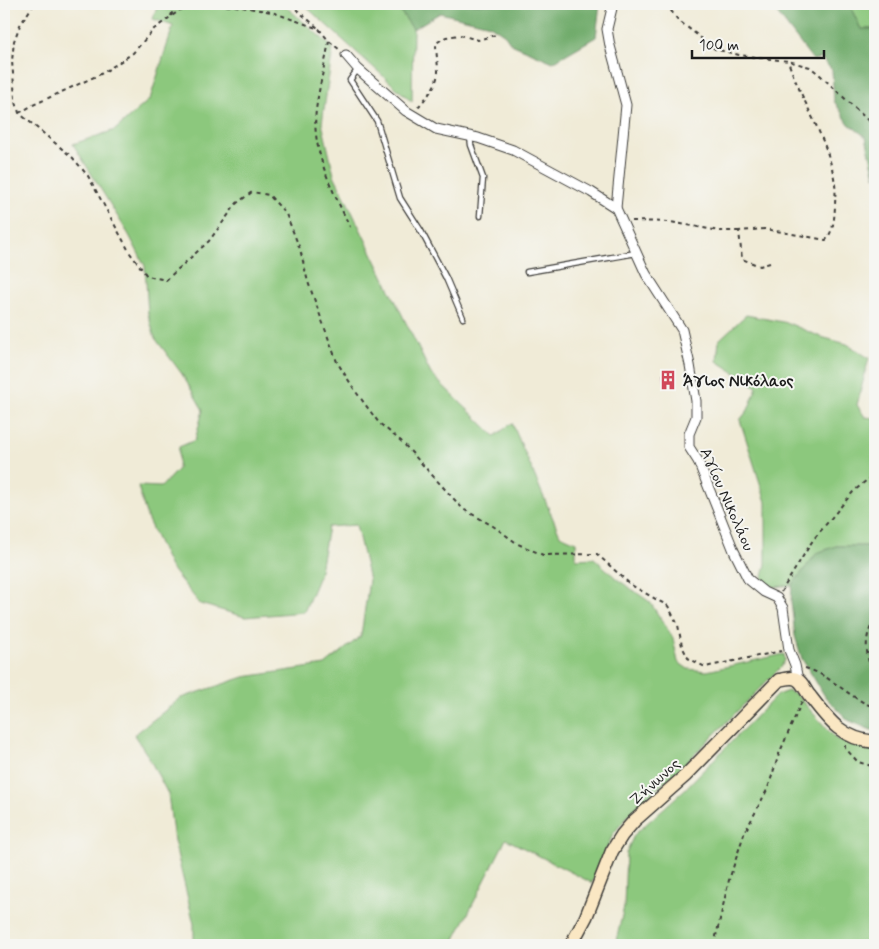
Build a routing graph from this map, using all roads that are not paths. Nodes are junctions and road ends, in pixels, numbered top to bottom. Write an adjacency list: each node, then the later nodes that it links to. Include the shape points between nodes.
1 (613, 4): 5 (street, via 607,29 626,105)
2 (346, 55): 3 (street)
3 (358, 69): 4 (street, via 412,115 436,129); 9 (lane, via 350,80 377,121 400,198 421,231)
4 (470, 136): 5 (street, via 513,150); 6 (lane, via 484,178)
5 (616, 208): 7 (street, Αγίου Νικολάου)
6 (480, 216)
7 (636, 253): 8 (lane); 10 (street, Αγίου Νικολάου, via 682,330 696,401 689,447 698,461 748,579 777,598 783,608 789,650)
8 (527, 272)
9 (464, 318)
10 (798, 680): 11 (street, via 832,723 845,734); 12 (street, Ζήνωνος, via 789,677 779,680 622,835)
11 (875, 742)
12 (572, 945)

